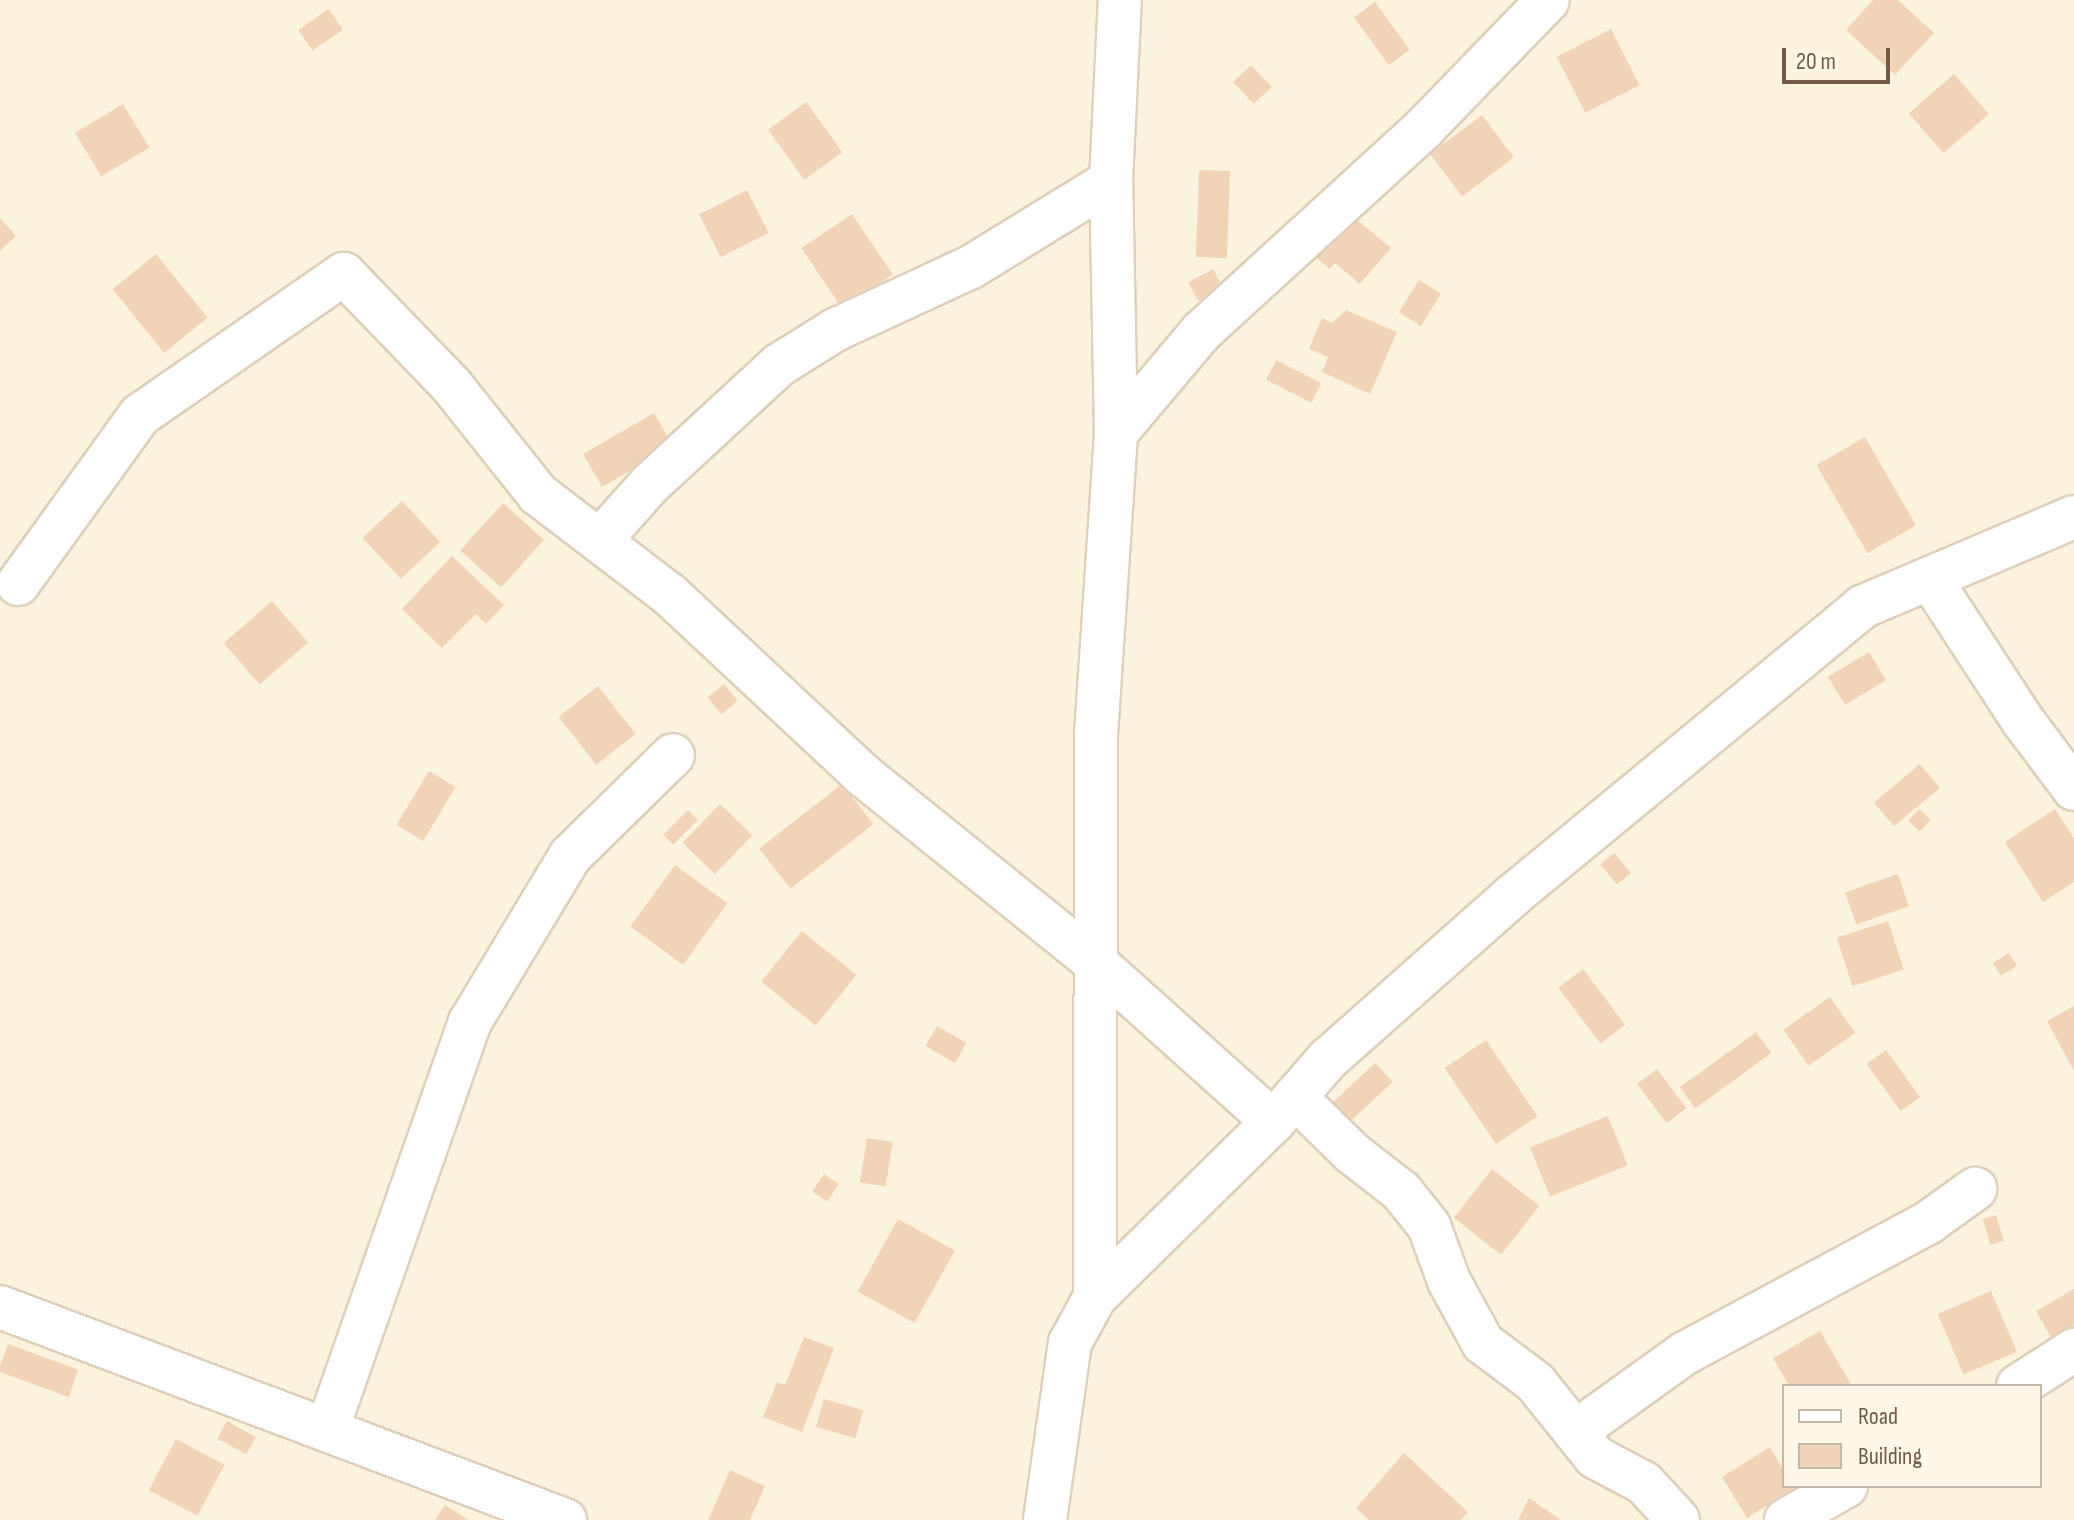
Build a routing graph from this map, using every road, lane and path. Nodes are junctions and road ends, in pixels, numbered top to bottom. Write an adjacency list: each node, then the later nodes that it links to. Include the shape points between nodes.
1 (1120, 0): 3 (street)
2 (1548, 0): 4 (street, via 1424,128 1202,331)
3 (1111, 181): 4 (street); 6 (street, via 971,267 835,330 779,365 650,484)
4 (1116, 433): 11 (street, via 1096,735)
5 (2074, 517): 7 (street)
6 (602, 538): 8 (street, via 538,494 452,386 344,274 140,415); 11 (street, via 873,784)
7 (1931, 580): 10 (street); 12 (street, via 1862,607 1512,896 1328,1059)
8 (18, 584)
9 (673, 755): 18 (street, via 570,856 470,1022)
10 (2074, 789)
11 (1096, 963): 12 (street); 14 (street)
12 (1284, 1109): 14 (street); 19 (street, via 1401,1191 1429,1226 1449,1281 1483,1343 1535,1382)
13 (1975, 1189): 19 (street, via 1929,1222 1685,1353)
14 (1095, 1297): 22 (street, via 1070,1343)
15 (0, 1307): 18 (street)
16 (2074, 1350): 17 (street)
17 (2021, 1384)
18 (327, 1430): 21 (street)
19 (1575, 1432): 23 (street, via 1595,1457 1644,1483)
20 (1842, 1488): 24 (street)
21 (565, 1520)
22 (1045, 1520)
23 (1678, 1520)
24 (1786, 1520)

